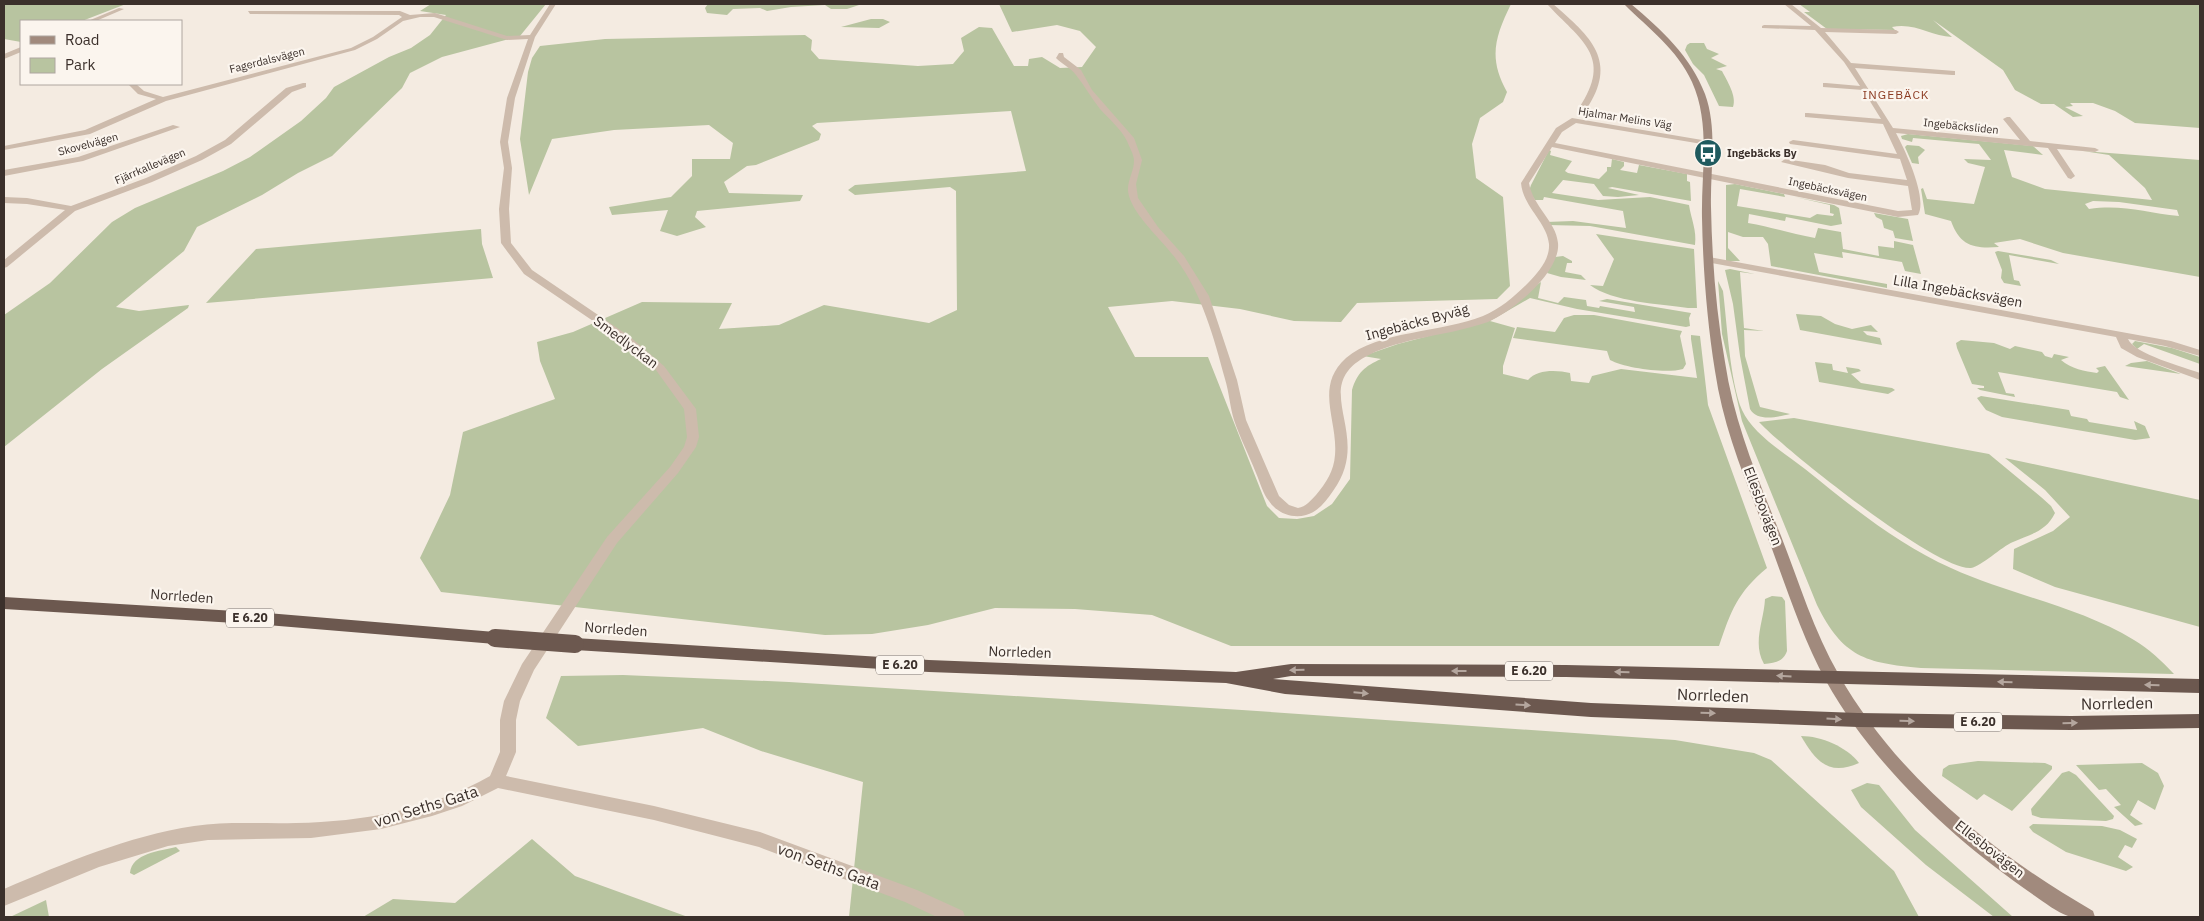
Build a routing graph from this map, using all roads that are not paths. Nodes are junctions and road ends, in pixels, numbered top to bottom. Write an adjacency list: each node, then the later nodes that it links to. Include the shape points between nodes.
1 (553, 4): 12 (street, Smedlyckan)
2 (1550, 4): 23 (street, via 1577,32 1597,60 1598,79)
3 (1627, 4): 30 (main road, Ellesbovägen, via 1659,32 1686,64 1702,96)
4 (1787, 4): 10 (street, Ingebäcksvägen, via 1806,15)
5 (121, 9): 8 (street)
6 (250, 12): 7 (street, via 400,13)
7 (408, 17): 12 (street, Fagerdalsvägen, via 435,15 507,38); 22 (street, Fagerdalsvägen, via 394,22 375,38 353,49)
8 (94, 20)
9 (1764, 27): 10 (street)
10 (1819, 29): 11 (street); 16 (street, Ingebäcksvägen)
11 (1896, 32)
12 (532, 37): 55 (street, Smedlyckan, via 512,98 504,142 508,168 504,209 506,243 528,272 625,338 660,368 690,409 693,437 674,470 612,540 527,668 512,701 508,720 508,752)
13 (20, 50): 15 (street)
14 (1061, 54): 31 (street, Ingebäcks Byväg, via 1060,58 1078,72 1089,92 1130,138 1138,160 1132,184 1134,198 1155,230 1181,258 1204,296 1232,380 1240,420 1272,498 1291,512 1306,512 1324,493 1340,466 1335,391 1336,381 1346,364 1380,345 1485,319 1514,301 1542,273 1554,249 1548,230 1531,206 1524,189)
15 (4, 56)
16 (1848, 65): 17 (street); 21 (street, Ingebäcksvägen)
17 (1952, 73)
18 (132, 85): 22 (street, via 140,92)
19 (1826, 85): 21 (street)
20 (303, 86): 43 (street, Fjärrkallevägen, via 289,90 228,142 199,158)
21 (1863, 88): 26 (street, Ingebäcksvägen)
22 (163, 99): 34 (street, Fagerdalsvägen, via 87,132)
23 (1584, 108)
24 (1808, 115): 26 (street)
25 (2007, 119): 32 (street, Ingebäcksliden)
26 (1886, 122): 28 (street, Ingebäcksvägen)
27 (176, 127): 38 (street, Skovelvägen, via 80,159)
28 (1891, 130): 32 (street, Ingebäcksliden); 36 (street, Ingebäcksvägen)
29 (1793, 142): 36 (street)
30 (1708, 143): 31 (street, Hjalmar Melins Väg, via 1575,120 1559,130); 39 (main road, Ellesbovägen)
31 (1550, 144): 39 (street)
32 (2028, 144): 33 (street, Ingebäcksliden)
33 (2051, 146): 35 (street, Ingebäcksliden); 40 (street)
34 (4, 148)
35 (2095, 150)
36 (1903, 157): 41 (street, Ingebäcksvägen)
37 (1785, 162): 41 (street, Ingebäcksvägen)
38 (4, 173)
39 (1707, 175): 41 (street, Ingebäcksvägen, via 1906,215 1917,211); 44 (main road, Ellesbovägen)
40 (2071, 176)
41 (1913, 184)
42 (4, 200): 43 (street)
43 (72, 209): 45 (street, Fjärrkallevägen)
44 (1709, 260): 46 (street, Lilla Ingebäcksvägen); 51 (main road, Ellesbovägen, via 1715,333 1729,412 1751,478)
45 (4, 266)
46 (2120, 334): 47 (street, Lilla Ingebäcksvägen); 48 (street, via 2126,346 2141,355)
47 (2200, 353)
48 (2200, 376)
49 (4, 603): 50 (highway, Norrleden / E 6.20, bridge, via 929,666)
50 (1226, 677): 51 (highway, Norrleden / E 6.20, one-way to 50, via 1576,671 1300,670); 53 (highway, Norrleden / E 6.20, one-way to 53, via 1285,687 1591,710)
51 (1833, 678): 52 (highway, Norrleden / E 6.20, one-way to 51); 53 (main road, Ellesbovägen)
52 (2200, 686)
53 (1858, 720): 54 (highway, Norrleden / E 6.20, one-way to 54); 58 (main road, Ellesbovägen, via 1893,763 1959,826 1993,855)
54 (2200, 721)
55 (496, 781): 56 (street, von Seths Gata, via 471,795 374,823 313,830 194,834 123,849 70,868); 57 (street, von Seths Gata, via 654,813 760,840 911,896)
56 (4, 898)
57 (956, 917)
58 (2086, 917)

